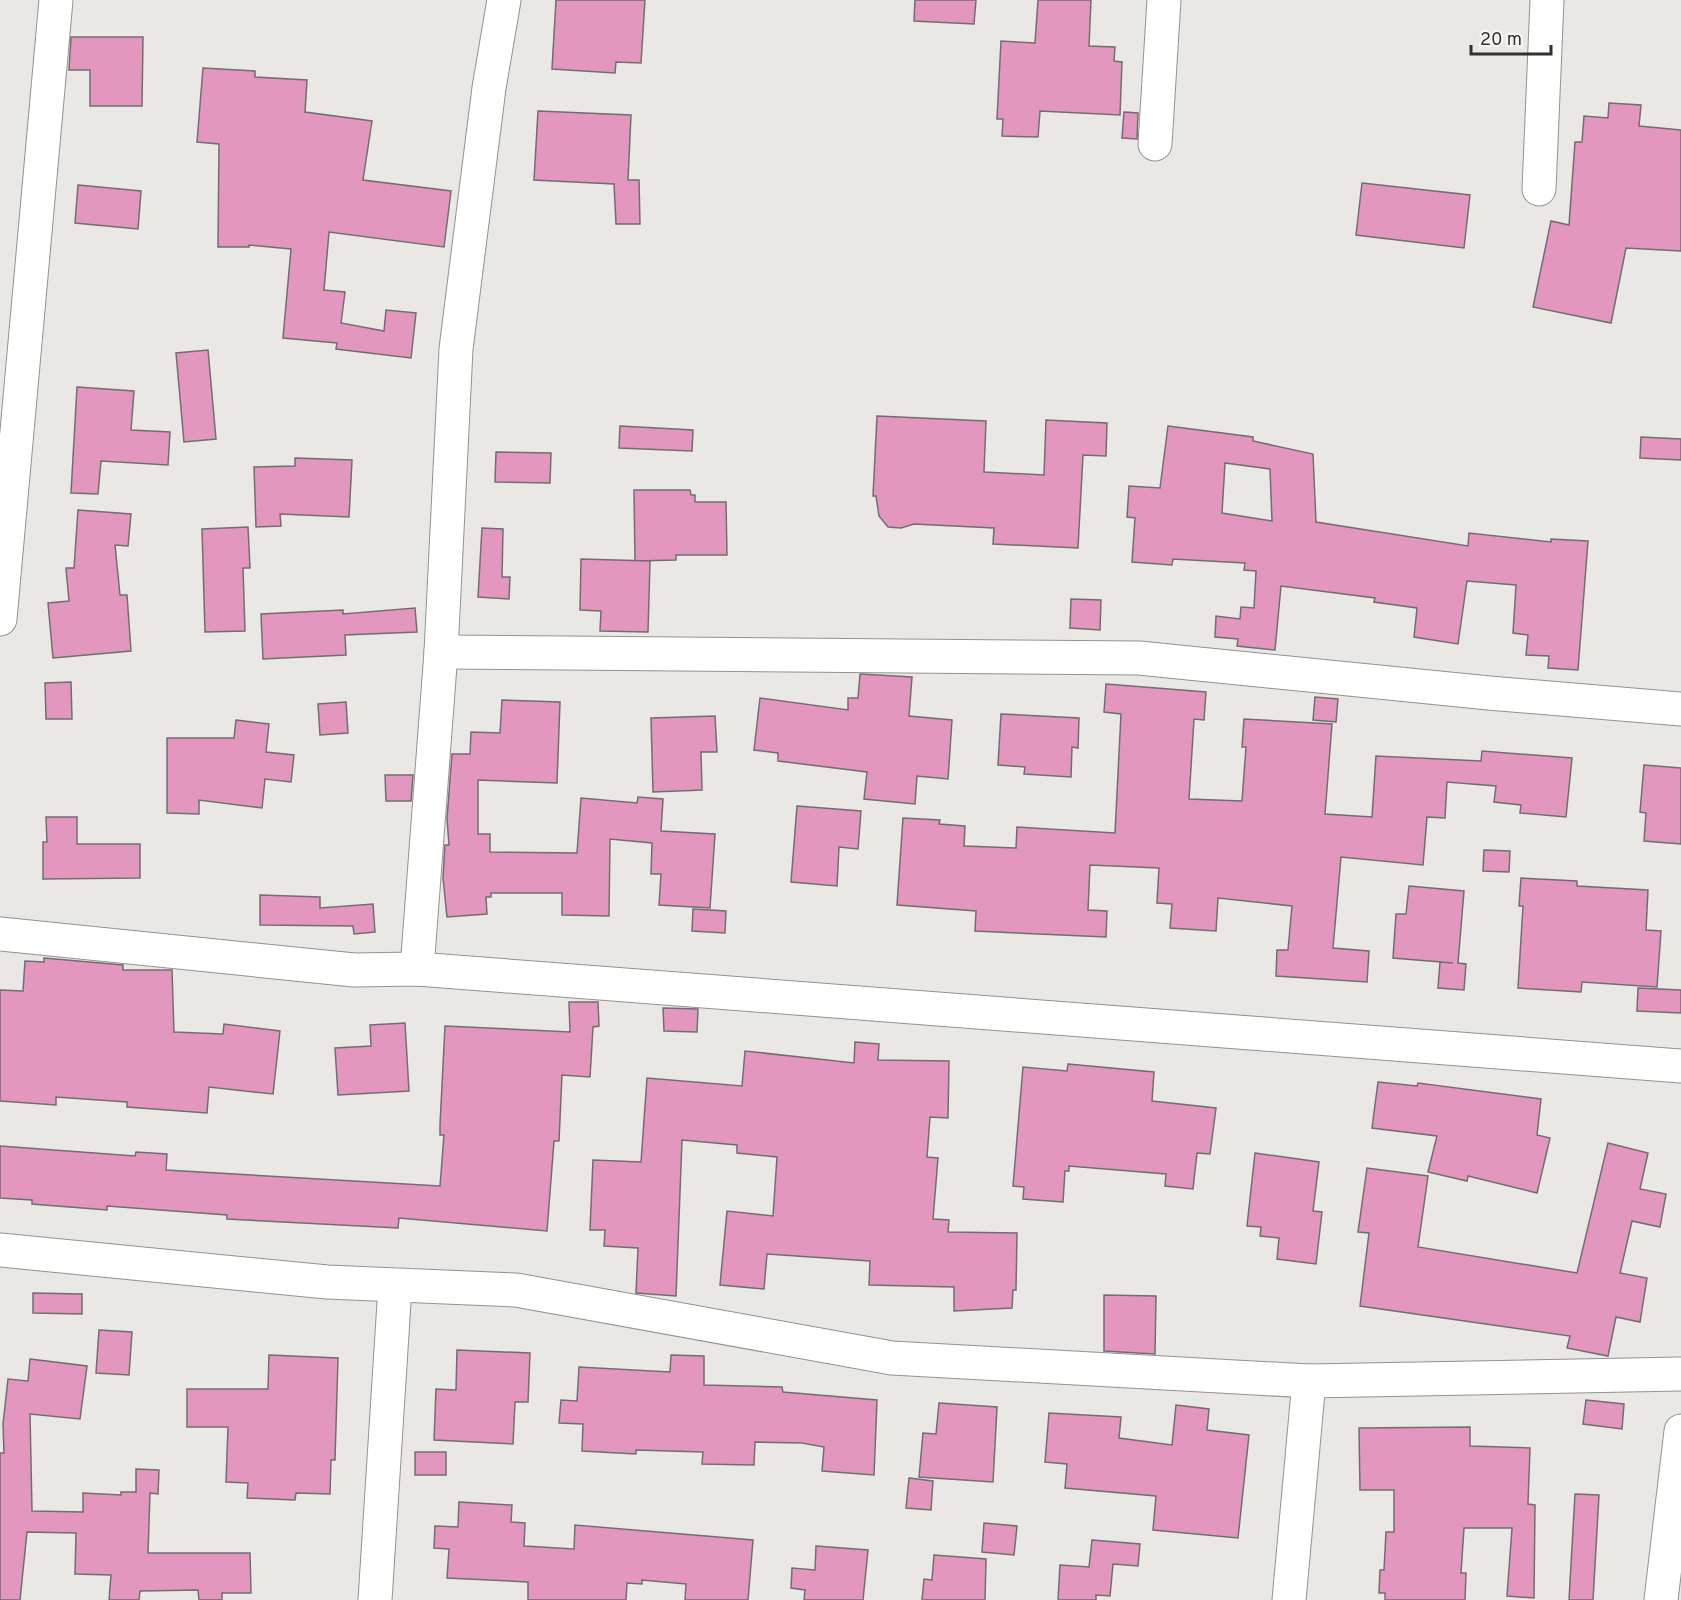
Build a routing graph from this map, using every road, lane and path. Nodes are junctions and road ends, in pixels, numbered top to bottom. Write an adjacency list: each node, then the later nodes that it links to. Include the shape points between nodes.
1 (56, 0): 7 (street)
2 (504, 0): 8 (street, via 456,349)
3 (1164, 0): 5 (street)
4 (1547, 0): 6 (street)
5 (1155, 144)
6 (1539, 189)
7 (0, 619)
8 (441, 652): 9 (street, via 1139,658); 11 (street)
9 (1681, 710)
10 (0, 934): 11 (street, via 354,970)
11 (417, 969): 12 (street)
12 (1681, 1066)
13 (0, 1250): 14 (street)
14 (395, 1287): 16 (street, via 516,1290 892,1358); 18 (street)
15 (1681, 1374): 16 (street)
16 (1309, 1381): 19 (street)
17 (1681, 1431): 20 (street)
18 (375, 1600)
19 (1288, 1600)
20 (1661, 1600)

